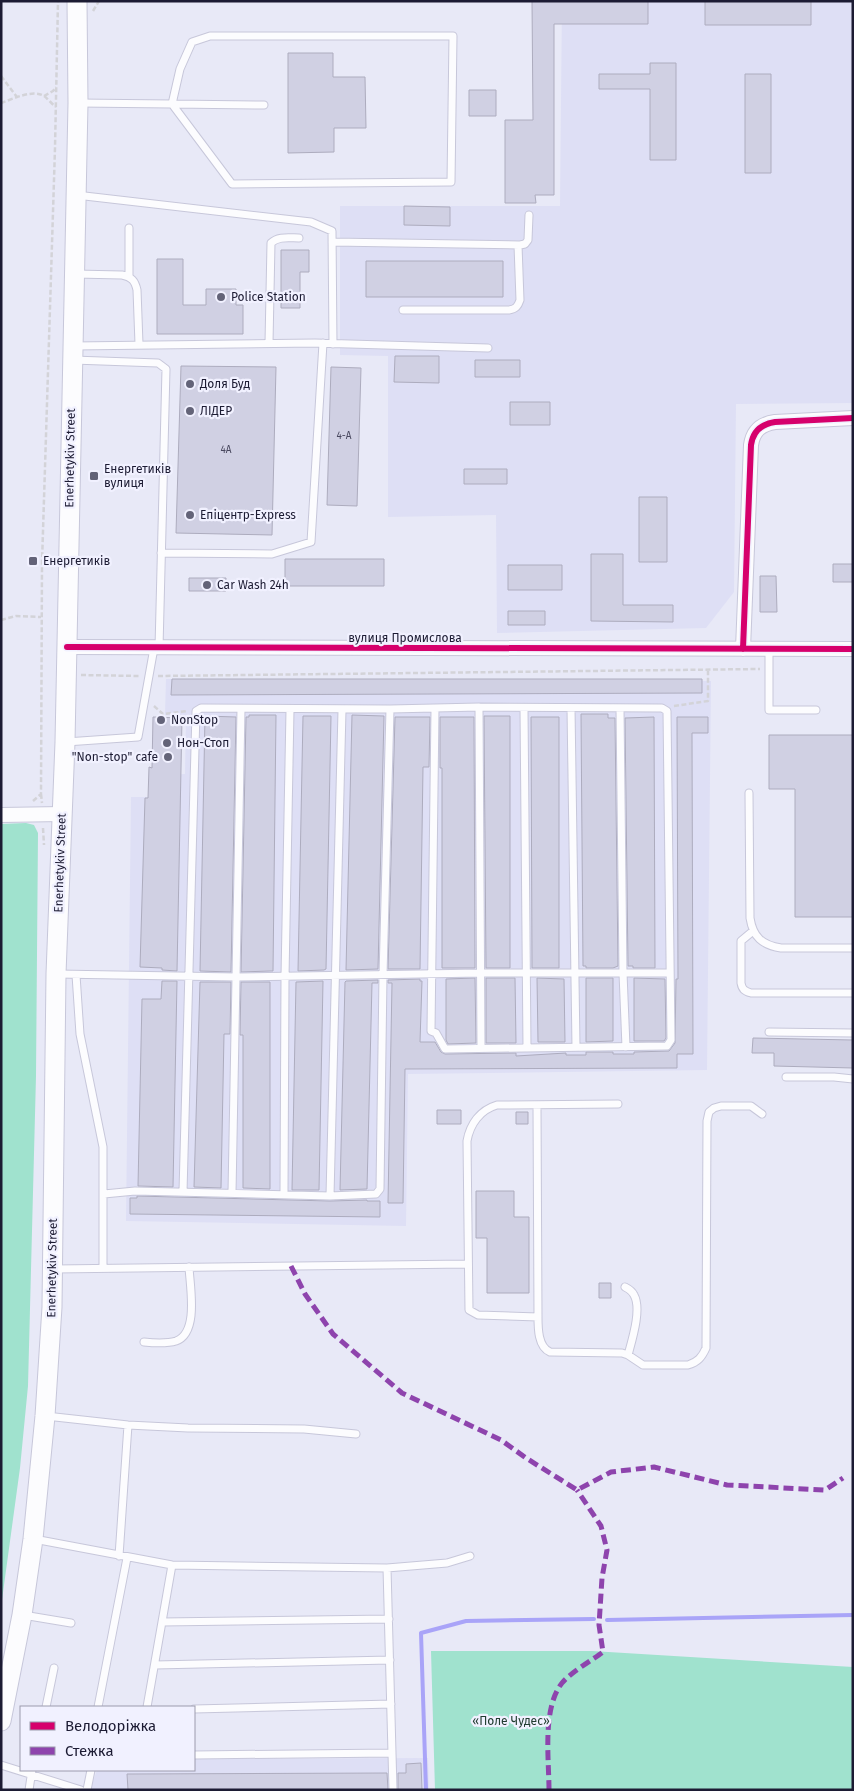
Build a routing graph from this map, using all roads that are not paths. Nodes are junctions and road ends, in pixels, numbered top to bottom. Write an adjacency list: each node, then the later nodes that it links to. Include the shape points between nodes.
1 (77, 1): 2 (main road, Enerhetykiv Street)
2 (78, 103): 3 (lane); 5 (main road, Enerhetykiv Street)
3 (172, 104): 3 (lane, via 180,69 192,42 210,36 453,36 451,182 232,184); 4 (lane)
4 (264, 105)
5 (76, 195): 9 (lane, via 311,222 332,231); 11 (main road, Enerhetykiv Street)
6 (529, 215): 10 (lane, via 528,240)
7 (129, 228): 12 (lane)
8 (298, 238): 14 (lane, via 280,238 271,243)
9 (332, 242): 10 (lane); 17 (lane)
10 (518, 245): 13 (lane, via 520,300 514,309)
11 (74, 274): 12 (lane); 19 (main road, Enerhetykiv Street)
12 (129, 276): 16 (lane, via 137,290)
13 (403, 310)
14 (269, 343): 15 (lane); 16 (lane)
15 (323, 343): 17 (lane); 21 (lane, via 311,542 272,554)
16 (138, 344): 19 (lane)
17 (333, 344): 18 (lane)
18 (488, 348)
19 (72, 353): 21 (lane, via 158,363 166,369); 22 (main road, Enerhetykiv Street)
20 (853, 418): 24 (street, via 775,422 763,425 754,433 750,445)
21 (161, 553): 23 (lane)
22 (67, 648): 23 (street, вулиця Промислова); 37 (main road, Enerhetykiv Street)
23 (157, 648): 24 (street, вулиця Промислова); 37 (lane, via 138,737)
24 (743, 649): 25 (street, вулиця Промислова)
25 (769, 649): 26 (street, вулиця Промислова); 36 (lane, via 768,710)
26 (853, 649)
27 (479, 707): 28 (lane); 33 (lane); 43 (lane)
28 (524, 708): 29 (lane); 44 (lane)
29 (571, 708): 30 (lane); 45 (lane)
30 (620, 708): 46 (lane); 47 (lane, via 665,708 668,713)
31 (241, 709): 34 (lane); 51 (lane, via 198,709 195,714); 54 (lane)
32 (390, 709): 33 (lane); 35 (lane); 53 (lane)
33 (435, 709): 49 (lane)
34 (290, 710): 35 (lane); 55 (lane)
35 (342, 710): 52 (lane)
36 (816, 710)
37 (65, 742): 39 (main road, Enerhetykiv Street)
38 (749, 793): 41 (lane, via 750,918)
39 (62, 814): 40 (street); 48 (main road, Enerhetykiv Street)
40 (1, 815)
41 (753, 931): 42 (lane, via 763,942 781,948); 56 (lane, via 741,941 741,983 746,992)
42 (853, 948)
43 (481, 973): 44 (lane); 49 (lane); 61 (lane)
44 (526, 973): 45 (lane); 62 (lane)
45 (576, 973): 46 (lane); 59 (lane)
46 (623, 973): 47 (lane); 60 (lane)
47 (670, 973): 60 (lane, via 670,1044)
48 (56, 974): 50 (lane); 76 (main road, Enerhetykiv Street)
49 (431, 974): 53 (lane); 61 (lane, via 431,1030 446,1049)
50 (76, 975): 51 (lane); 70 (lane, via 80,1034 103,1147)
51 (189, 976): 54 (lane); 68 (lane)
52 (335, 976): 53 (lane); 55 (lane); 72 (lane)
53 (383, 976): 72 (lane, via 380,1189 376,1194)
54 (237, 977): 55 (lane); 69 (lane)
55 (285, 977): 71 (lane)
56 (853, 993)
57 (769, 1032): 58 (lane)
58 (853, 1033)
59 (576, 1047): 60 (lane); 62 (lane)
60 (626, 1047)
61 (481, 1048): 62 (lane)
62 (528, 1048)
63 (786, 1077): 64 (lane)
64 (853, 1079)
65 (618, 1104): 66 (lane)
66 (537, 1105): 73 (lane, via 492,1106 479,1115 470,1130 467,1141); 78 (lane)
67 (762, 1114): 80 (lane, via 751,1106 720,1106 709,1112 706,1121 706,1348 702,1357 688,1365 643,1364)
68 (183, 1192): 69 (lane); 70 (lane)
69 (232, 1193): 71 (lane)
70 (104, 1194): 75 (lane)
71 (284, 1194): 72 (lane)
72 (330, 1196)
73 (468, 1264): 74 (lane); 78 (lane, via 469,1310 478,1315)
74 (188, 1267): 75 (lane); 79 (lane, via 191,1312 188,1331 171,1342)
75 (104, 1268): 76 (lane)
76 (52, 1269): 81 (main road, Enerhetykiv Street)
77 (625, 1287): 80 (lane, via 633,1292 636,1300 636,1321)
78 (538, 1317): 80 (lane, via 541,1341 548,1351)
79 (144, 1342)
80 (628, 1355)
81 (45, 1416): 82 (lane); 84 (main road, Enerhetykiv Street)
82 (128, 1425): 83 (lane, via 304,1429); 85 (lane)
83 (356, 1434)
84 (32, 1539): 85 (lane); 90 (main road, Enerhetykiv Street)
85 (119, 1556): 87 (lane)
86 (470, 1556): 89 (lane, via 447,1563)
87 (127, 1558): 88 (lane); 99 (lane)
88 (172, 1565): 89 (lane); 92 (lane)
89 (387, 1568): 91 (lane)
90 (22, 1615): 93 (lane); 102 (main road, Enerhetykiv Street)
91 (389, 1619): 92 (lane); 94 (lane)
92 (162, 1622): 95 (lane)
93 (72, 1623)
94 (390, 1660): 95 (lane); 97 (lane)
95 (155, 1665): 100 (lane)
96 (54, 1668): 98 (lane)
97 (391, 1704): 101 (lane); 103 (lane)
98 (46, 1706)
99 (98, 1706)
100 (147, 1706)
101 (195, 1708)
102 (1, 1721)
103 (392, 1753): 104 (lane); 112 (lane)
104 (195, 1755)
105 (1, 1765): 106 (lane)
106 (20, 1769)
107 (91, 1771): 111 (lane)
108 (32, 1772): 109 (lane); 110 (lane)
109 (29, 1790)
110 (82, 1790)
111 (87, 1790)
112 (393, 1790)

